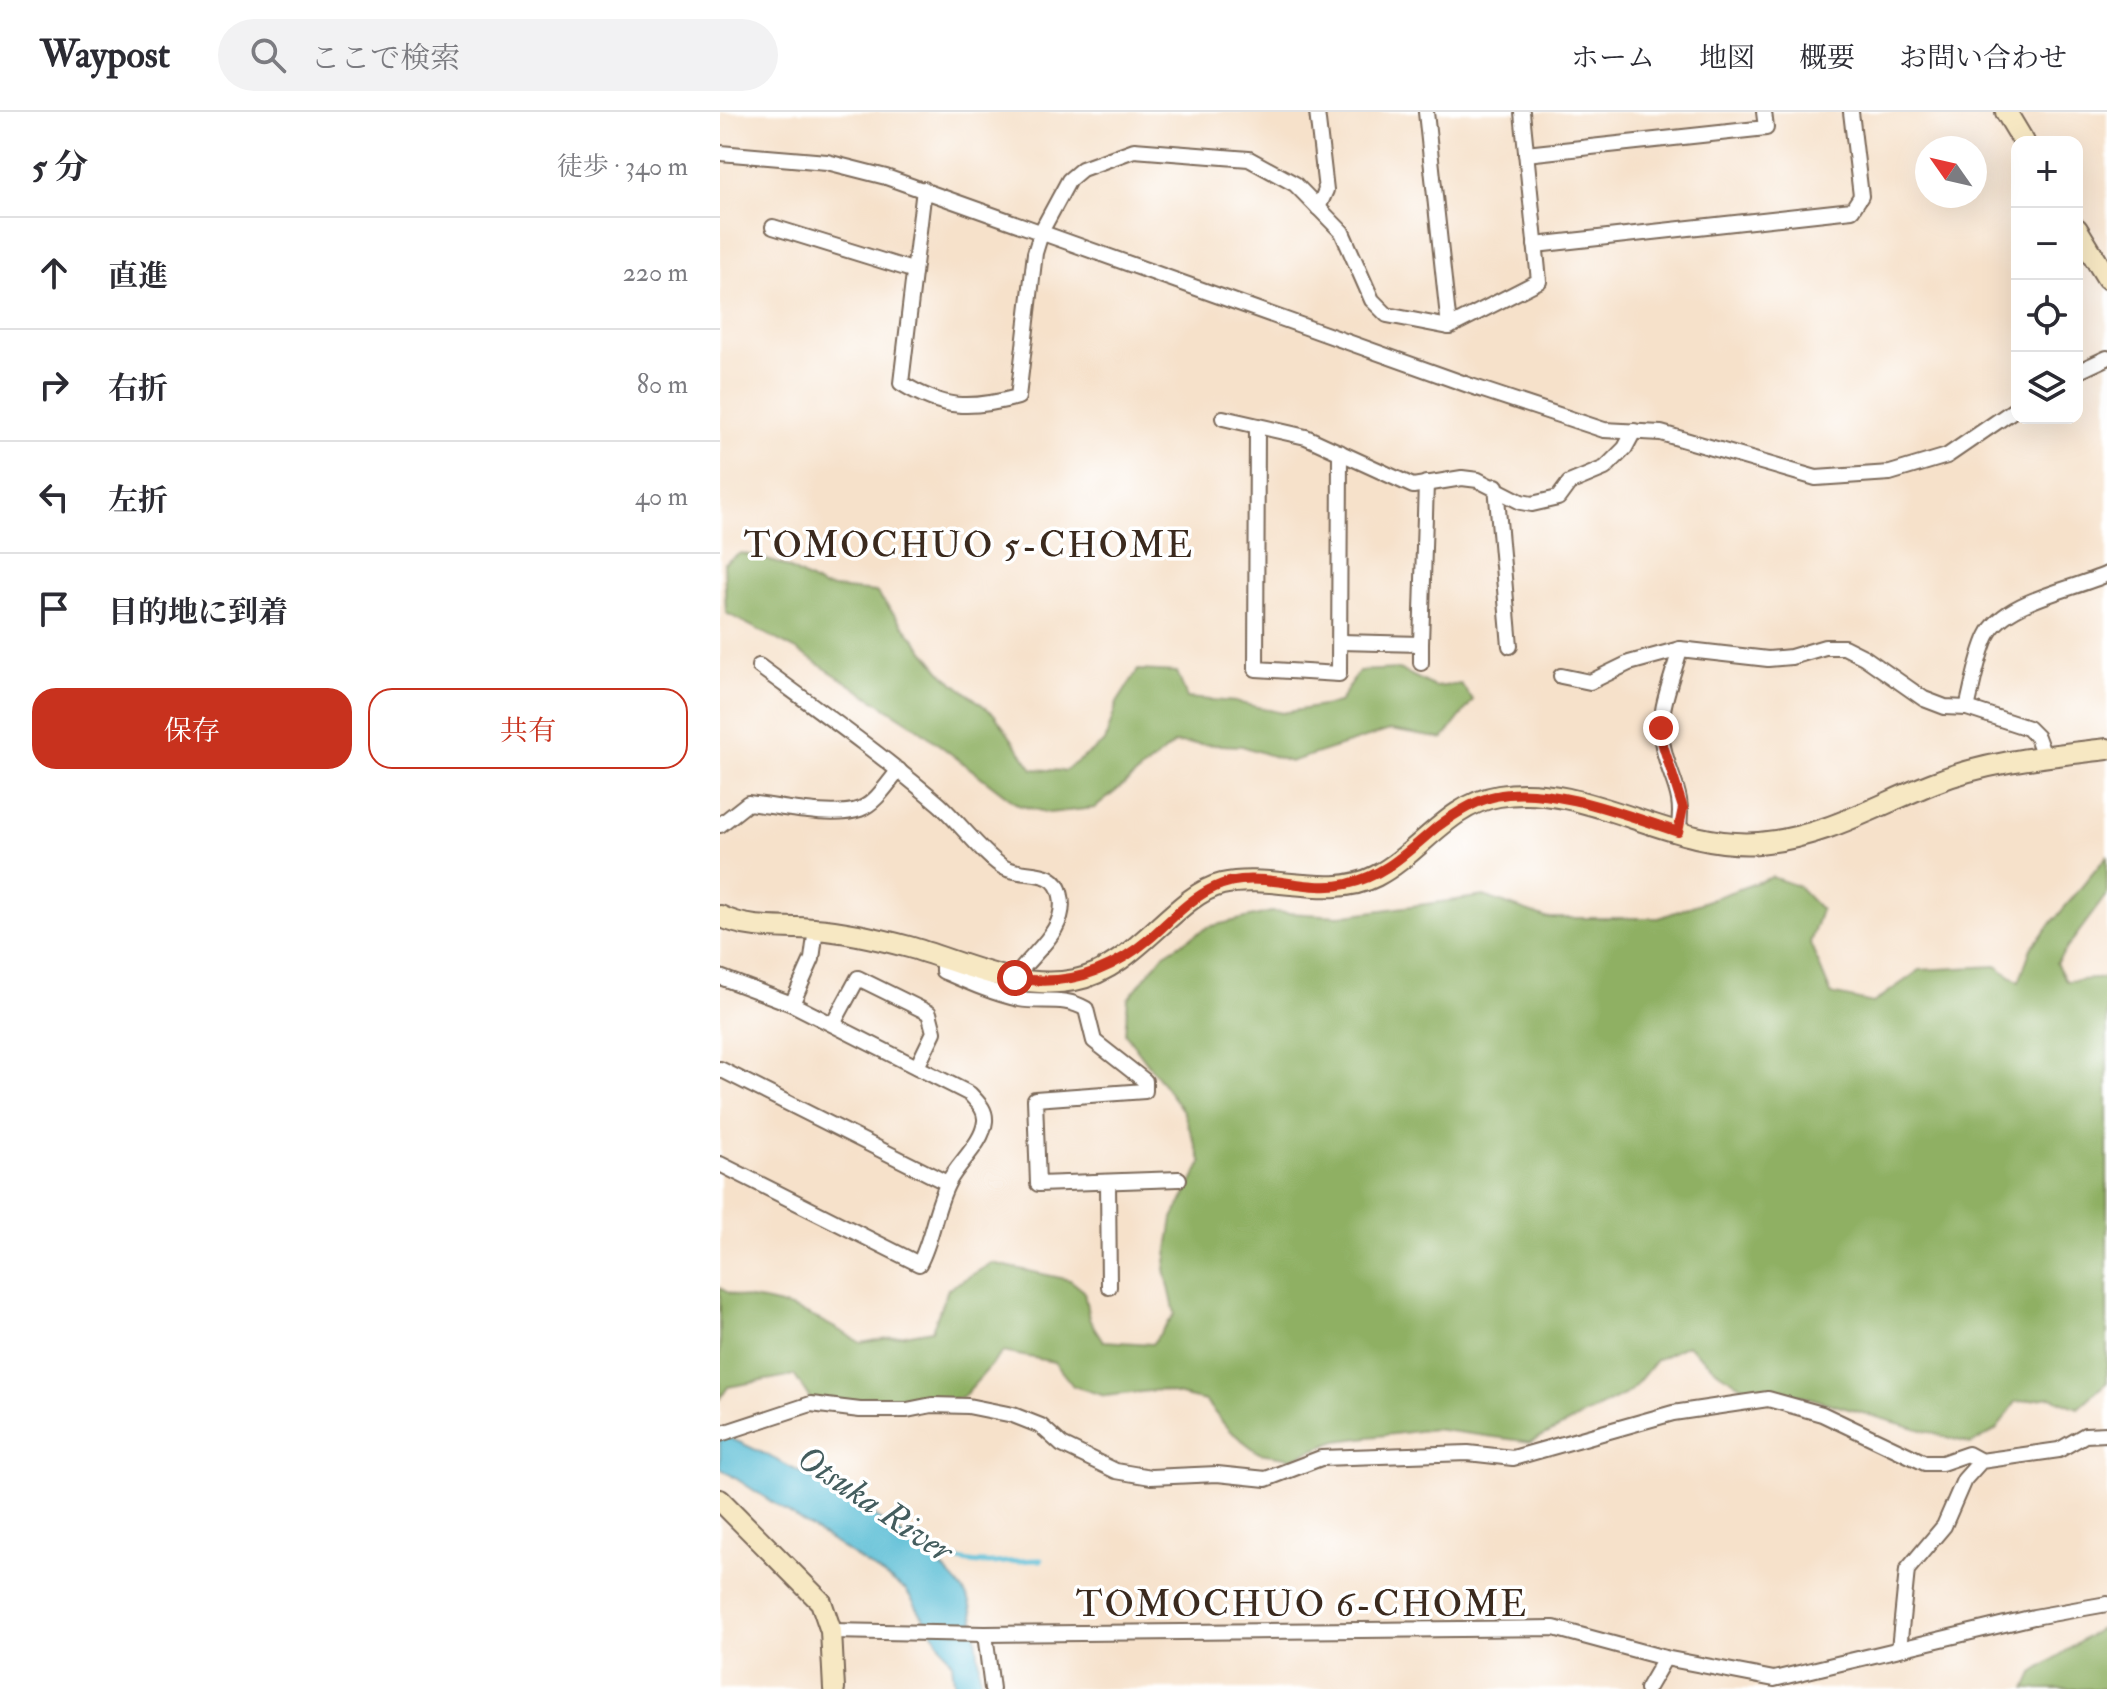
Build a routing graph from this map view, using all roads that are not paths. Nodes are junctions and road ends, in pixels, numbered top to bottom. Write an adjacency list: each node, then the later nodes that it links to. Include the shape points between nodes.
1 (1317, 112): 11 (street, via 1326,190)
2 (1426, 112): 18 (street)
3 (1522, 112): 9 (street)
4 (1764, 112): 9 (street, via 1766,128)
5 (1851, 112): 15 (street, via 1861,196 1852,210)
6 (2006, 112): 7 (street)
7 (2020, 136)
8 (720, 153): 10 (street, via 827,162)
9 (1526, 154): 15 (street)
10 (924, 189): 13 (street); 16 (street)
11 (1318, 208): 13 (street, via 1295,184 1249,159 1134,150 1082,169 1069,180); 18 (street, via 1342,232 1372,300 1387,315)
12 (773, 227): 16 (street)
13 (1042, 230): 16 (street, via 1018,397 950,405 932,402 901,383); 24 (street, via 1471,386 1604,430)
14 (2083, 239): 17 (street)
15 (1535, 245): 18 (street, via 1539,281)
16 (912, 270)
17 (2107, 278)
18 (1449, 327)
19 (2107, 358): 20 (street)
20 (2083, 369)
21 (2011, 412): 24 (street, via 1947,456 1890,473 1816,478 1661,433)
22 (1223, 418): 23 (street)
23 (1257, 426): 25 (street, via 1306,437); 29 (street, via 1256,669 1339,674)
24 (1634, 431): 27 (street, via 1605,468 1569,483 1558,498 1546,503 1521,502)
25 (1340, 452): 26 (street, via 1413,486); 29 (street)
26 (1426, 483): 27 (street, via 1462,478); 30 (street)
27 (1496, 486): 31 (street)
28 (2107, 574): 36 (street, via 2007,612 1986,638)
29 (1340, 642): 30 (street)
30 (1421, 644): 33 (street)
31 (1510, 646)
32 (1680, 649): 35 (street, via 1629,663 1590,682); 36 (street, via 1768,659 1844,647 1924,699); 41 (street, via 1661,728 1683,808)
33 (1421, 663)
34 (759, 666): 39 (street)
35 (1561, 676)
36 (1967, 708): 38 (street, via 2028,728)
37 (2107, 749): 38 (street)
38 (2044, 756): 41 (street, via 1935,782 1807,836 1743,843 1713,842)
39 (899, 770): 40 (street, via 862,809 748,803); 46 (street, via 1006,869 1052,880 1061,895 1060,918)
40 (720, 825)
41 (1678, 832): 46 (street, via 1580,804 1527,794 1495,796 1439,826 1374,877 1342,885 1251,879 1217,885 1111,965 1075,980)
42 (720, 916): 43 (street, via 755,927)
43 (816, 929): 44 (street); 47 (street, via 812,959)
44 (943, 959): 46 (street); 53 (street, via 943,971 984,989 1021,999 1074,1002 1086,1009 1094,1041 1145,1081 1145,1091 1035,1099 1038,1184)
45 (720, 977): 47 (street)
46 (1015, 978)
47 (792, 1004): 48 (street)
48 (833, 1024): 49 (street); 49 (street, via 858,978 929,1013 934,1032)
49 (917, 1067): 54 (street, via 970,1094 982,1107 985,1121 979,1137)
50 (720, 1069): 54 (street)
51 (720, 1164): 54 (street, via 919,1264)
52 (1179, 1179): 53 (street)
53 (1108, 1182): 55 (street)
54 (947, 1183)
55 (1109, 1287)
56 (721, 1433): 58 (street, via 811,1404 860,1410 968,1406 1041,1426 1062,1445 1116,1471 1151,1477 1217,1474 1266,1479 1335,1456 1468,1453 1513,1458 1673,1413 1768,1399 1822,1414 1925,1463 1968,1454)
57 (2107, 1434): 58 (street, via 2085,1435 2059,1450)
58 (1981, 1461): 63 (street, via 1964,1480 1944,1526 1907,1570)
59 (720, 1500): 61 (street, via 821,1602)
60 (2107, 1604): 63 (street)
61 (831, 1631): 62 (street); 65 (street)
62 (979, 1634): 64 (street, via 1554,1628); 66 (street)
63 (1899, 1649): 64 (street, via 1774,1679)
64 (1665, 1658): 67 (street)
65 (834, 1689)
66 (992, 1689)
67 (1647, 1689)

